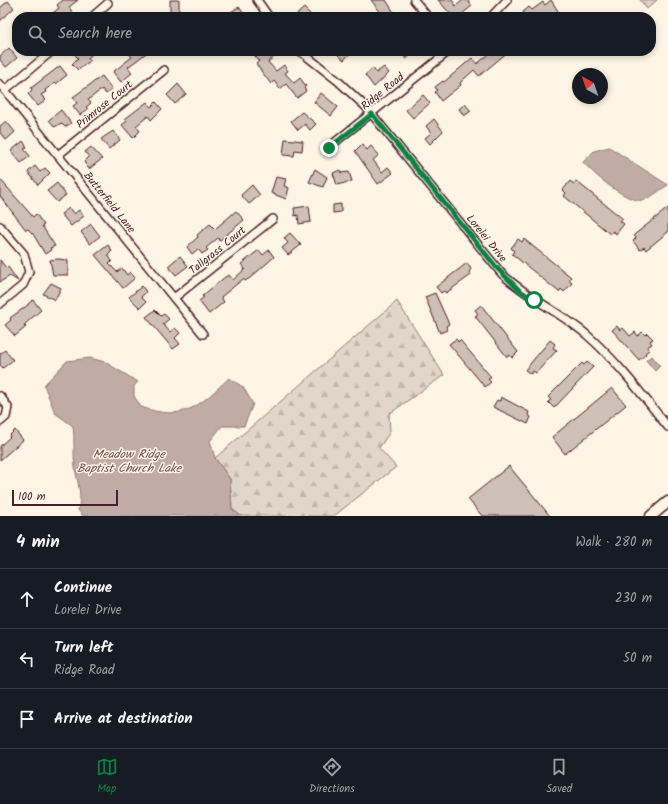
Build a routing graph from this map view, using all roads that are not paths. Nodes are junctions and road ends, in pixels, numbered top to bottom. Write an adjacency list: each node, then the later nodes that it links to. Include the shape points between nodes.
1 (257, 0): 6 (street)
2 (414, 0): 7 (street)
3 (507, 0): 8 (street)
4 (108, 4): 5 (street)
5 (98, 12)
6 (265, 12)
7 (424, 12)
8 (496, 12)
9 (46, 56): 14 (street)
10 (306, 56): 15 (street, Lorelei Drive, via 354,94)
11 (443, 56): 15 (street, Ridge Road)
12 (164, 70): 17 (street, Primrose Court)
13 (0, 84): 14 (street, Butterfield Lane)
14 (5, 90): 17 (street, Butterfield Lane)
15 (372, 114): 16 (street, Ridge Road); 25 (street, Lorelei Drive, via 502,274 519,290 590,338)
16 (329, 148)
17 (58, 155): 20 (street, Butterfield Lane)
18 (273, 219): 20 (street, Tallgrass Court)
19 (0, 226): 21 (street, via 24,254 29,272 23,285)
20 (174, 298): 22 (street, Butterfield Lane)
21 (0, 304)
22 (203, 334)
23 (0, 396): 24 (street, via 8,407 6,417)
24 (0, 422)
25 (668, 427)
26 (668, 502): 27 (main road)
27 (651, 516)

